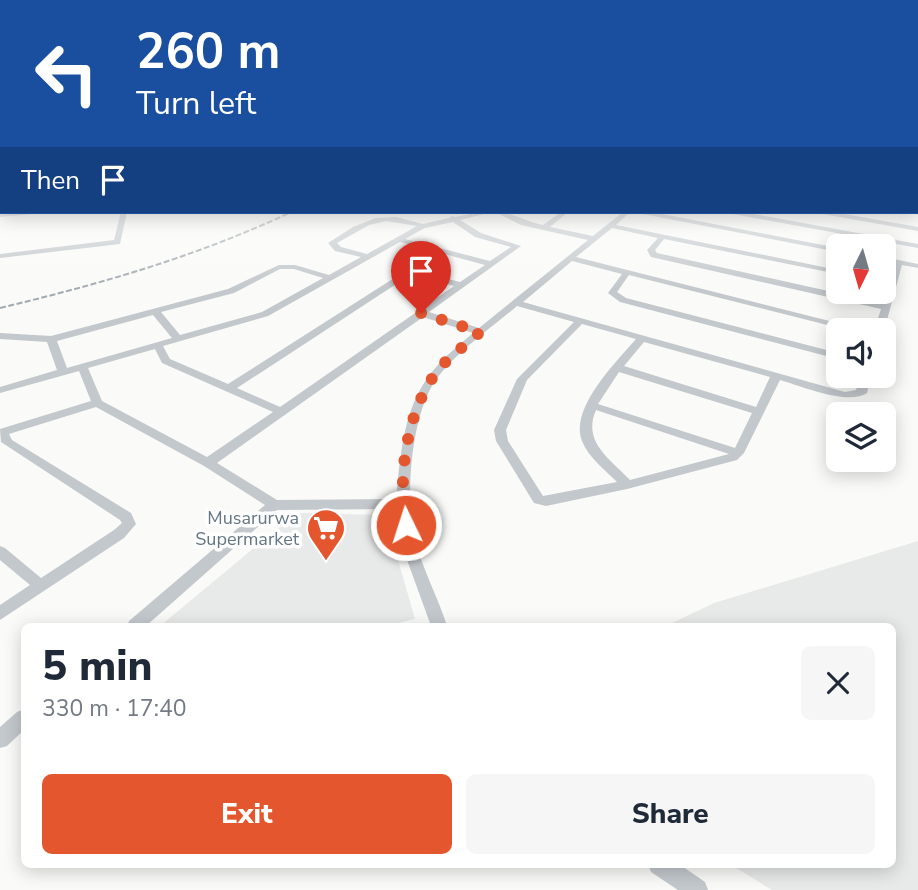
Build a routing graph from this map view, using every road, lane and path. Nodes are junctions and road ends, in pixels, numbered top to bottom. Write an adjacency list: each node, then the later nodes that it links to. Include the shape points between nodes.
1 (124, 214): 20 (street, via 117,242)
2 (477, 214): 9 (street)
3 (502, 214): 12 (street)
4 (562, 214): 12 (street)
5 (625, 214): 11 (street)
6 (654, 214): 18 (street)
7 (744, 214): 14 (street)
8 (855, 215): 13 (street); 14 (street)
9 (452, 218): 10 (street); 25 (street, via 478,235 517,245)
10 (423, 226): 17 (street); 21 (street, via 383,217 332,243)
11 (611, 226): 15 (street); 16 (street)
12 (544, 228): 16 (street)
13 (918, 229)
14 (847, 232): 19 (street)
15 (663, 236): 28 (street); 34 (street, via 651,250 654,255)
16 (595, 239): 22 (street)
17 (400, 240): 21 (street); 25 (street)
18 (826, 245)
19 (918, 246)
20 (0, 256)
21 (370, 257): 30 (street)
22 (573, 259): 29 (street); 32 (street)
23 (896, 261): 24 (street)
24 (899, 262): 26 (street); 27 (street)
25 (492, 264): 31 (street)
26 (918, 265)
27 (896, 267)
28 (826, 270)
29 (627, 273): 39 (street); 46 (street, via 612,293 623,300)
30 (331, 278): 35 (street, via 279,267 231,291); 42 (street, via 265,314)
31 (461, 285): 36 (street); 52 (street, via 405,275)
32 (517, 303): 38 (street); 40 (street)
33 (886, 304): 34 (street)
34 (886, 307): 37 (street)
35 (156, 312): 42 (street); 44 (street)
36 (421, 313): 40 (street); 57 (street)
37 (882, 318)
38 (581, 320): 43 (street); 61 (street, via 522,379 500,438 539,500)
39 (826, 322)
40 (480, 332): 62 (street, via 426,387 410,435)
41 (0, 336): 44 (street)
42 (177, 338): 45 (street)
43 (642, 338): 48 (street); 50 (street)
44 (51, 339): 49 (street)
45 (157, 344): 47 (street); 52 (street, via 166,361)
46 (826, 353)
47 (82, 366): 49 (street); 54 (street)
48 (618, 368): 55 (street); 56 (street)
49 (63, 371): 53 (street)
50 (777, 375): 51 (street, via 851,395 861,393); 56 (street)
51 (862, 388)
52 (228, 389): 57 (street)
53 (0, 390)
54 (97, 403): 58 (street); 60 (street)
55 (592, 405): 59 (street); 61 (street, via 585,423 586,438)
56 (758, 411): 59 (street)
57 (282, 412): 60 (street)
58 (1, 433): 65 (street, via 7,442 129,520 126,529)
59 (738, 453): 61 (street, via 720,462)
60 (208, 463): 63 (street)
61 (627, 485)
62 (402, 504): 63 (street); 68 (street, via 409,546)
63 (274, 505): 67 (street)
64 (0, 552): 65 (street)
65 (41, 586): 66 (street)
66 (0, 614)
67 (138, 623)
68 (438, 623)
69 (21, 721): 70 (street)
70 (0, 739)
71 (665, 868): 72 (street)
72 (696, 890)

